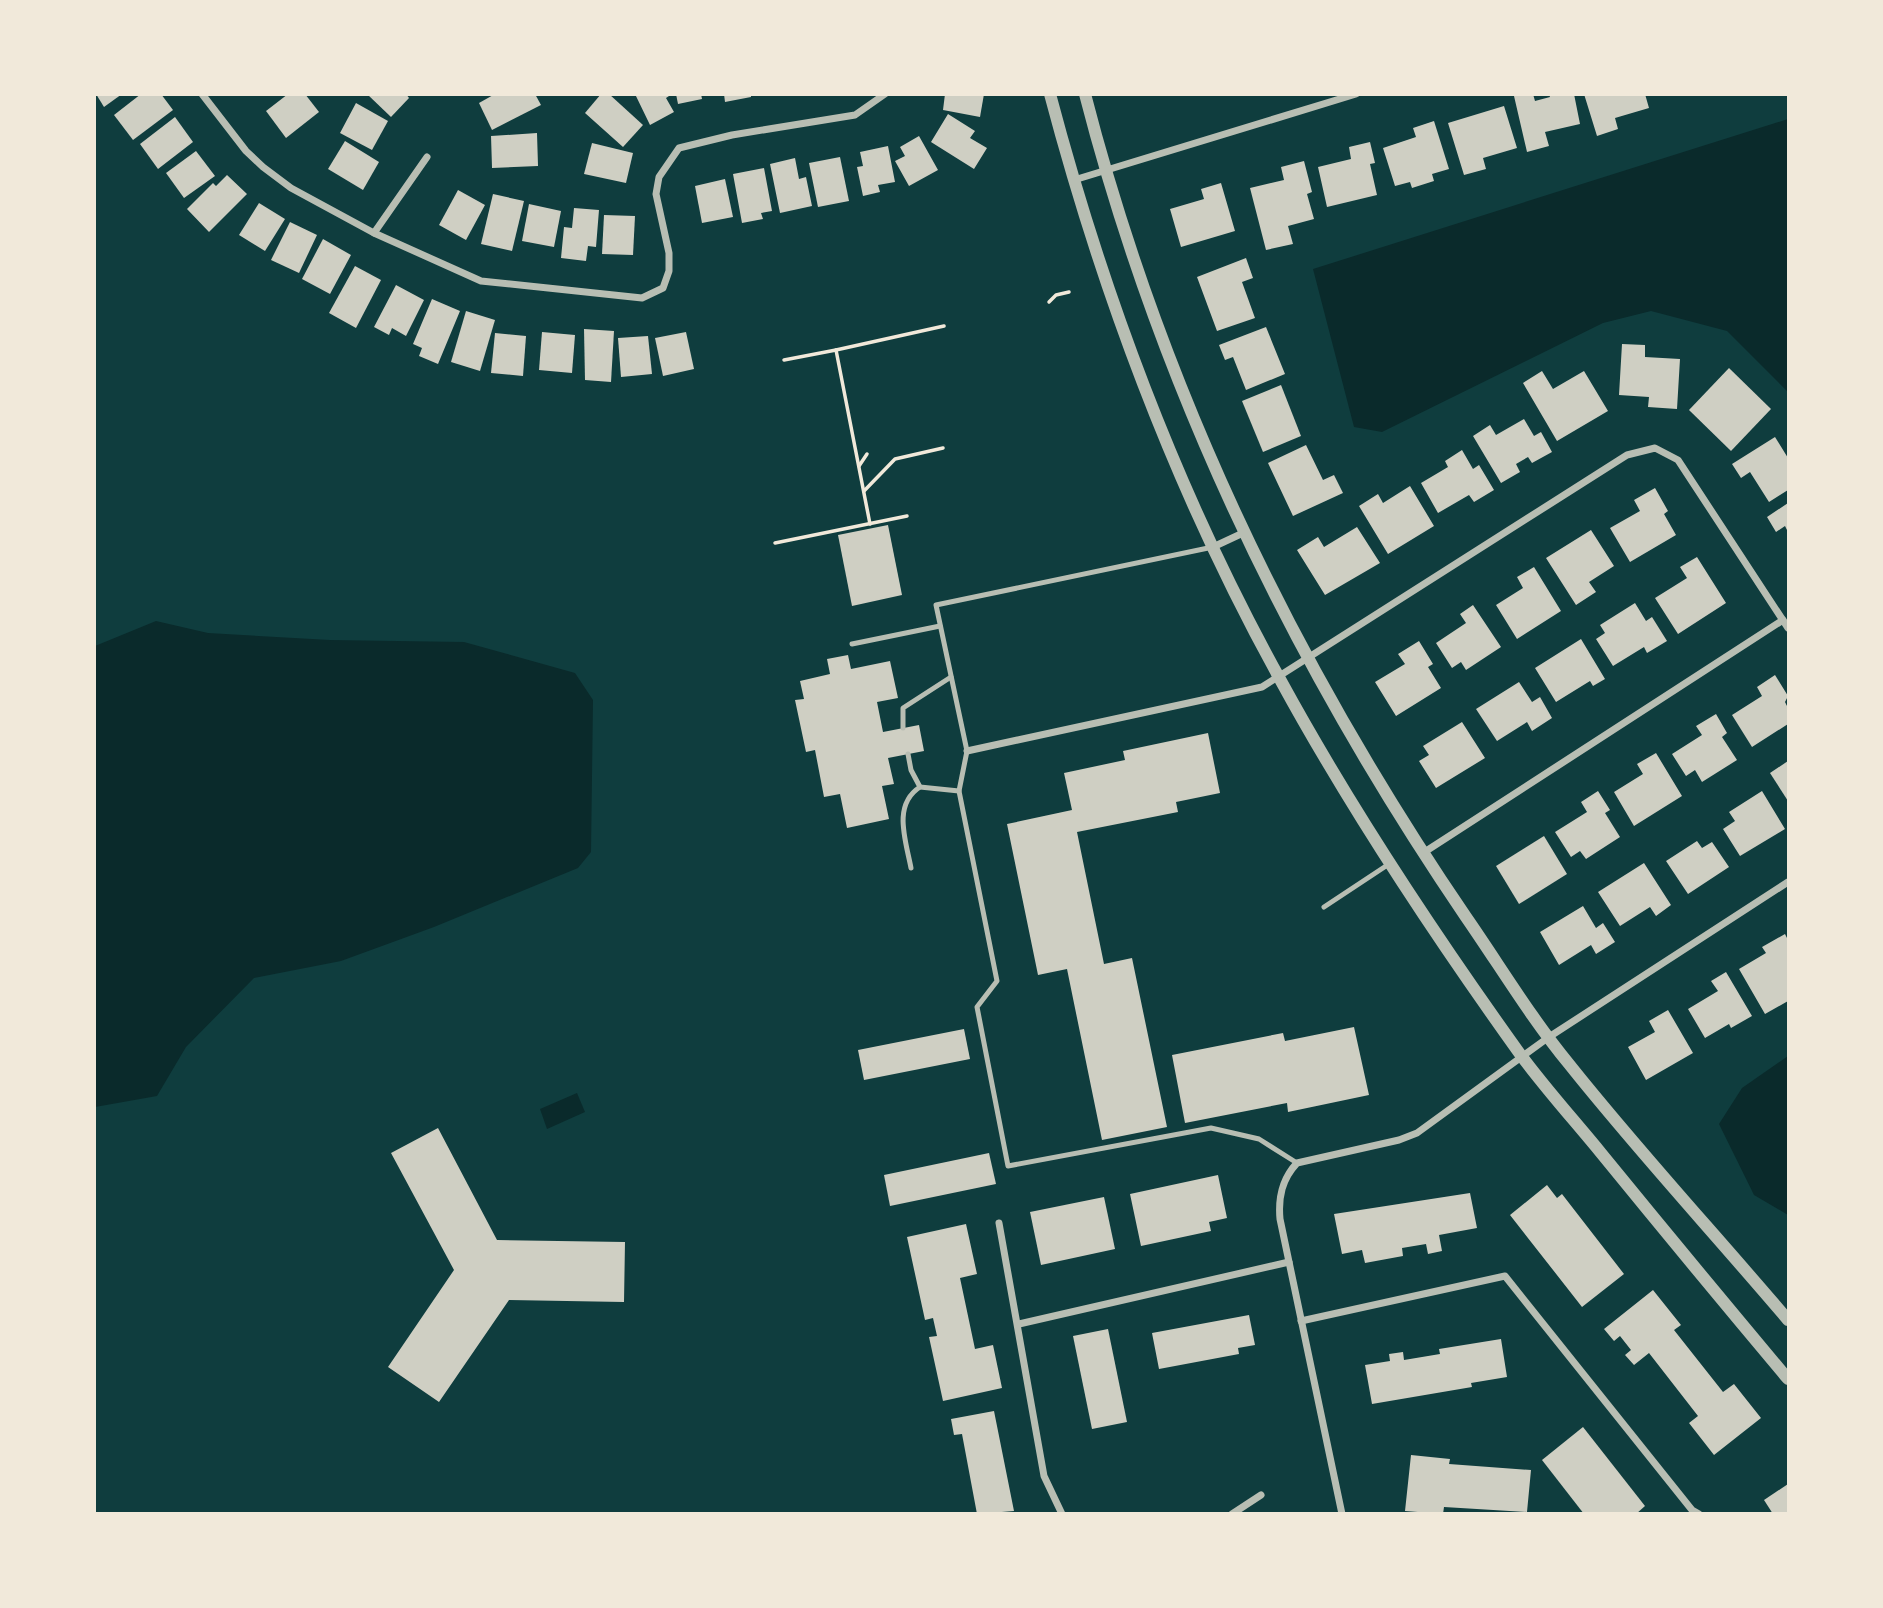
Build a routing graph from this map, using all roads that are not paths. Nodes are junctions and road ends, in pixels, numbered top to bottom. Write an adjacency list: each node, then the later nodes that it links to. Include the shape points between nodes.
1 (202, 94): 9 (street, via 263,167 291,188)
2 (885, 94): 9 (street, via 855,115 679,148 659,177 656,194 669,271 663,288 642,298 481,281)
3 (1050, 94): 8 (street)
4 (1085, 94): 7 (street)
5 (1356, 94): 7 (street)
6 (427, 157): 9 (street)
7 (1104, 170): 8 (street); 10 (street, via 1160,335)
8 (1073, 180): 11 (street, via 1127,343)
9 (374, 233)
10 (1243, 533): 11 (street); 16 (street)
11 (1213, 547): 13 (lane, via 936,605); 18 (street)
12 (1783, 620): 14 (street); 16 (street, via 1678,460 1655,447 1627,455); 24 (street)
13 (940, 626): 15 (lane); 17 (lane)
14 (1788, 628)
15 (852, 644)
16 (1308, 659): 18 (street); 24 (street)
17 (951, 677): 19 (lane, via 903,708); 20 (lane)
18 (1279, 679): 20 (street, via 1240,694); 25 (street)
19 (903, 728)
20 (967, 751): 23 (lane)
21 (908, 754): 22 (lane)
22 (920, 787): 23 (lane); 26 (lane, via 904,804)
23 (959, 791): 31 (lane, via 997,981 977,1007 1007,1166 1211,1128 1259,1139)
24 (1423, 854): 29 (street)
25 (1389, 864): 28 (lane); 30 (street)
26 (911, 868)
27 (1788, 882): 29 (street)
28 (1324, 907)
29 (1549, 1037): 30 (street); 34 (street)
30 (1522, 1057): 31 (street, via 1417,1133); 37 (street)
31 (1297, 1163): 33 (street, via 1286,1174 1279,1206)
32 (999, 1223): 36 (street)
33 (1289, 1262): 35 (street); 36 (street)
34 (1788, 1320)
35 (1301, 1321): 39 (street, via 1505,1276); 42 (street)
36 (1019, 1324): 40 (street, via 1044,1476)
37 (1788, 1379)
38 (1261, 1495): 41 (street)
39 (1693, 1512)
40 (1062, 1514)
41 (1232, 1514)
42 (1342, 1514)

